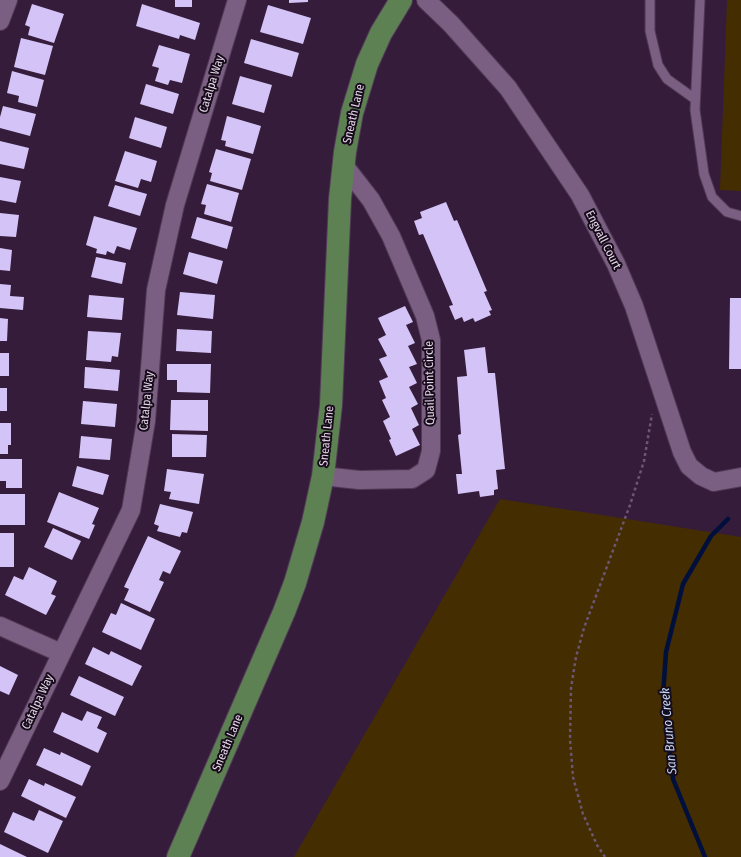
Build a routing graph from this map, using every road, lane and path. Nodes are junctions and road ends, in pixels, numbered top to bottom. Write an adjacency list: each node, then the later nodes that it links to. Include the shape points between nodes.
1 (8, 0): 7 (street)
2 (238, 0): 15 (street, Catalpa Way, via 175,205 156,290 146,421 131,510)
3 (401, 0): 9 (main road, Sneath Lane, via 376,43 363,76 352,113)
4 (426, 0): 13 (street, Engvall Court, via 508,88 580,195 616,264 634,306 682,452 689,466 700,476 714,482)
5 (650, 0): 8 (lane, via 650,31 658,65 667,79)
6 (700, 0): 8 (lane)
7 (0, 21)
8 (695, 99): 10 (lane, via 694,110 704,174 712,197 727,212)
9 (343, 164): 12 (main road, Sneath Lane, via 331,405); 12 (street, Quail Point Circle, via 371,200 391,236 425,316 431,340 431,451 426,470 412,479 359,480)
10 (741, 216)
11 (653, 407): 18 (path, via 644,460 584,628 571,688 570,739 573,777 583,814)
12 (323, 476): 17 (main road, Sneath Lane, via 311,528 290,596)
13 (741, 477)
14 (0, 626): 15 (street)
15 (61, 653): 16 (street, Catalpa Way)
16 (0, 781)
17 (178, 857)
18 (605, 857)

